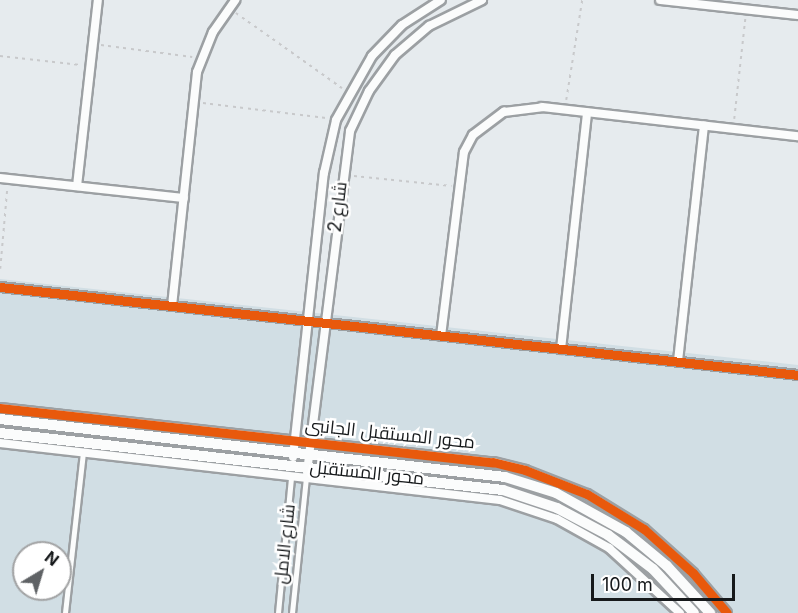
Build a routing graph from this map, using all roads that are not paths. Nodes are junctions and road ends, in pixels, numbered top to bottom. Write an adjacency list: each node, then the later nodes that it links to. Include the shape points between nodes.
1 (98, 0): 11 (street)
2 (235, 0): 12 (street, via 201,58)
3 (441, 0): 15 (street, شارع 2, via 386,40 348,92 336,120 324,172)
4 (482, 0): 16 (street, شارع 2, via 429,26 381,72 354,121 341,175)
5 (660, 0): 6 (street)
6 (798, 15)
7 (587, 112): 8 (street); 17 (street, via 523,108 487,122 464,152); 18 (street)
8 (704, 125): 9 (street); 19 (street)
9 (798, 136)
10 (4, 178): 11 (street)
11 (77, 186): 12 (street)
12 (184, 198): 14 (street)
13 (0, 287): 14 (street)
14 (172, 306): 15 (street)
15 (308, 321): 16 (street); 25 (street, شارع 2)
16 (324, 323): 17 (street); 27 (street, شارع 2)
17 (441, 336): 18 (street)
18 (561, 349): 19 (street)
19 (678, 362): 20 (street)
20 (798, 375)
21 (0, 408): 25 (street, محور المستقبل الجانبى)
22 (0, 419): 25 (street, محور المستقبل)
23 (0, 433): 26 (street, محور المستقبل)
24 (0, 443): 26 (street)
25 (295, 446): 27 (street, محور المستقبل); 28 (street, شارع 2)
26 (84, 447): 28 (street, محور المستقبل); 30 (lane)
27 (310, 448): 29 (street, شارع 2); 35 (street, محور المستقبل, via 479,471 556,493 603,517 647,548); 36 (street, محور المستقبل الجانبى, via 493,462 557,480 644,529 693,573)
28 (292, 470): 29 (street, محور المستقبل); 31 (lane, شارع الامل)
29 (307, 471): 32 (lane, شارع الامل); 33 (street, via 471,494 529,508 609,548); 34 (street, محور المستقبل, via 476,484 531,498 583,520 631,551)
30 (65, 613)
31 (278, 613)
32 (292, 613)
33 (680, 613)
34 (694, 613)
35 (710, 613)
36 (727, 613)

